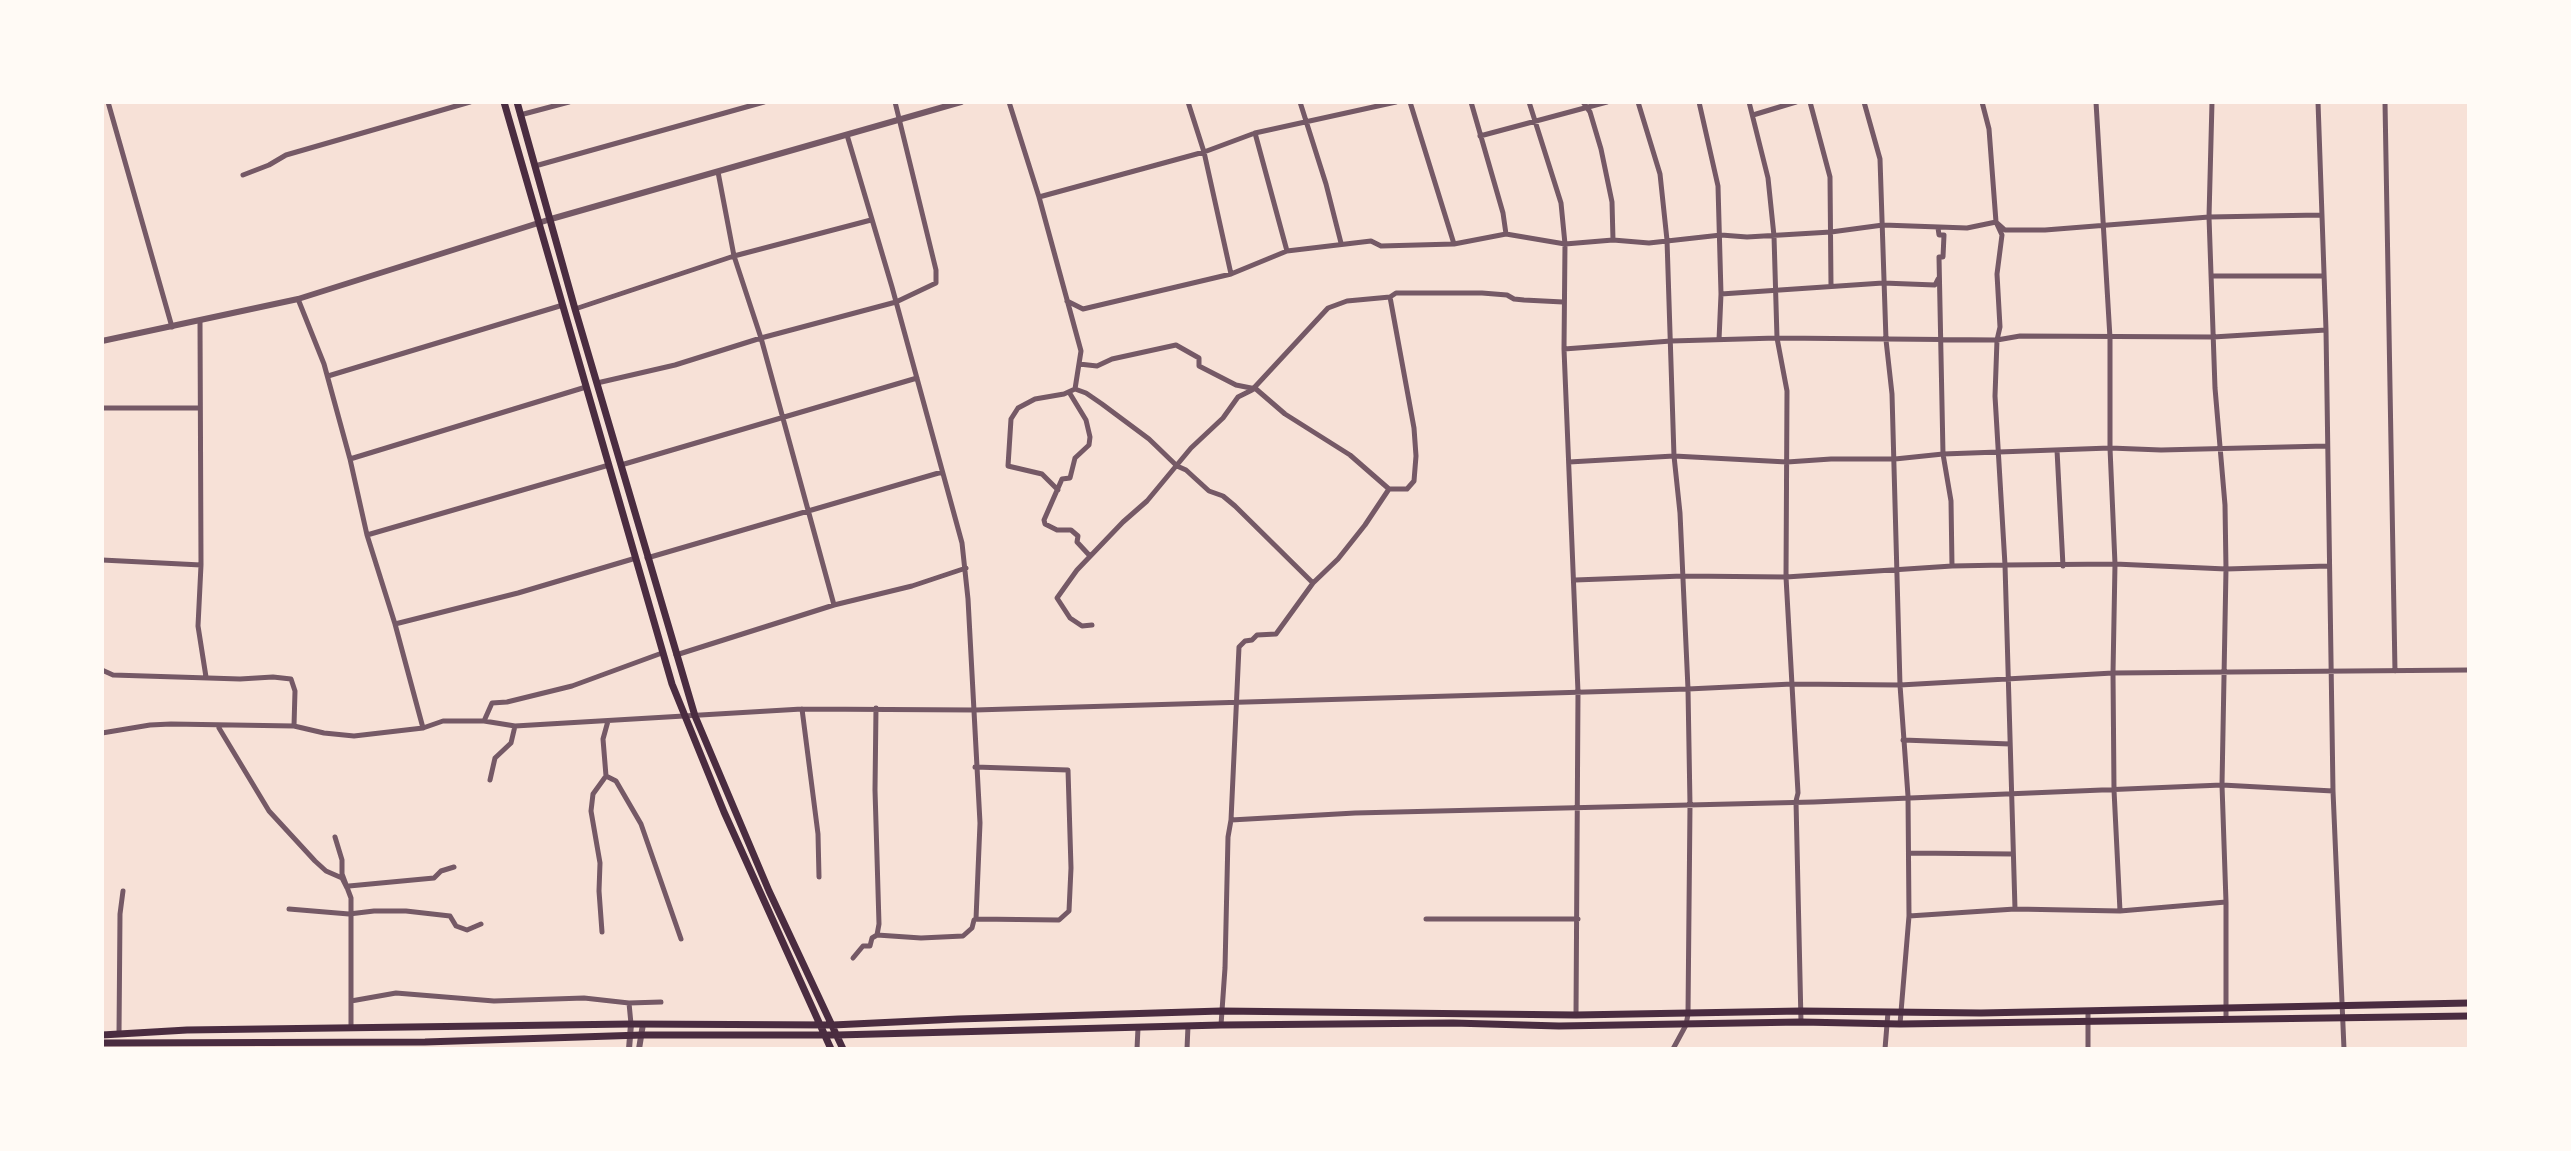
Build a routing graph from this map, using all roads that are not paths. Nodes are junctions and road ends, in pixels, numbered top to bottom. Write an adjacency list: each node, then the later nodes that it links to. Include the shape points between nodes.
1 (108, 102): 78 (street)
2 (470, 102): 40 (street, via 286,155)
3 (504, 102): 47 (main road)
4 (517, 102): 29 (main road)
5 (569, 102): 29 (street)
6 (764, 102): 38 (street)
7 (895, 102): 31 (street)
8 (961, 102): 31 (street)
9 (1009, 102): 41 (street)
10 (1188, 102): 37 (street)
11 (1300, 102): 32 (street)
12 (1396, 102): 32 (street)
13 (1410, 102): 58 (street)
14 (1471, 102): 36 (street)
15 (1529, 102): 33 (street)
16 (1607, 102): 28 (street)
17 (1638, 102): 56 (street, via 1660,174)
18 (1699, 102): 53 (street, via 1718,186)
19 (1749, 102): 30 (street)
20 (1796, 102): 30 (street)
21 (1810, 102): 51 (street, via 1830,177)
22 (1864, 102): 48 (street, via 1880,159)
23 (1982, 102): 46 (street)
24 (2096, 102): 49 (street)
25 (2212, 102): 43 (street)
26 (2318, 102): 42 (street)
27 (2385, 102): 145 (street)
28 (1584, 105): 33 (street); 55 (street, via 1601,149)
29 (520, 115): 38 (main road)
30 (1753, 115): 54 (street, via 1768,178)
31 (900, 119): 35 (street); 73 (street, via 937,274 936,283)
32 (1305, 121): 34 (street); 57 (street)
33 (1535, 121): 36 (street); 59 (street, via 1561,203)
34 (1255, 133): 37 (street); 60 (street)
35 (847, 135): 39 (street); 45 (street)
36 (1480, 136): 52 (street)
37 (1204, 152): 41 (street); 62 (street)
38 (535, 166): 44 (main road)
39 (718, 172): 44 (street); 61 (street)
40 (243, 175)
41 (1039, 197): 72 (street)
42 (2320, 215): 43 (street); 64 (street)
43 (2209, 217): 49 (street); 63 (street)
44 (551, 219): 47 (street); 76 (main road)
45 (871, 220): 61 (street); 73 (street)
46 (1996, 222): 49 (street, via 2005,230); 50 (street); 87 (street, via 2002,235)
47 (540, 223): 71 (street); 75 (main road)
48 (1883, 225): 50 (street); 51 (street); 66 (street)
49 (2103, 227): 83 (street)
50 (1938, 228): 65 (street, via 1944,235)
51 (1831, 232): 54 (street); 67 (street)
52 (1506, 234): 58 (street); 59 (street)
53 (1721, 235): 54 (street); 56 (street); 69 (street)
54 (1774, 236): 68 (street)
55 (1613, 240): 56 (street); 59 (street)
56 (1667, 240): 89 (street)
57 (1341, 243): 58 (street); 60 (street)
58 (1454, 244)
59 (1565, 244): 74 (street)
60 (1287, 251): 62 (street)
61 (734, 256): 76 (street); 81 (street)
62 (1231, 274): 72 (street, via 1083,309)
63 (2212, 276): 64 (street); 80 (street)
64 (2322, 276): 79 (street)
65 (1939, 278): 66 (street, via 1935,285); 86 (street)
66 (1883, 283): 67 (street); 85 (street)
67 (1831, 287): 68 (street)
68 (1774, 290): 69 (street); 82 (street)
69 (1721, 294): 84 (street)
70 (1390, 297): 74 (street, via 1482,293); 96 (street, via 1328,308); 116 (street, via 1416,456 1414,481 1407,489)
71 (298, 299): 77 (street); 92 (street)
72 (1067, 301): 91 (street)
73 (896, 302): 81 (street); 93 (street)
74 (1563, 302): 90 (street)
75 (563, 305): 92 (street); 95 (main road)
76 (575, 309): 94 (main road)
77 (200, 321): 78 (street); 99 (street)
78 (172, 327): 88 (street)
79 (2326, 330): 80 (street); 101 (street)
80 (2213, 337): 83 (street); 103 (street)
81 (761, 338): 94 (street); 100 (street)
82 (1777, 338): 84 (street); 85 (street); 111 (street, via 1787,391)
83 (2110, 338): 87 (street); 102 (street)
84 (1719, 340): 89 (street)
85 (1886, 340): 86 (street); 109 (street)
86 (1942, 340): 87 (street); 106 (street)
87 (1997, 340): 105 (street)
88 (102, 341)
89 (1671, 341): 90 (street); 107 (street)
90 (1564, 349): 110 (street)
91 (1079, 364): 96 (street, via 1097,366 1176,345 1199,358 1199,366); 97 (street)
92 (328, 376): 108 (street)
93 (917, 378): 100 (street); 115 (street)
94 (597, 383): 113 (main road)
95 (587, 386): 108 (street); 112 (main road)
96 (1252, 390): 114 (street, via 1238,397); 116 (street, via 1324,436)
97 (1072, 391): 114 (street, via 1094,398); 117 (street, via 1086,420 1089,445 1075,458 1070,478 1062,479); 117 (street, via 1035,399 1011,419 1008,466 1042,474)
98 (102, 408): 99 (street)
99 (200, 408): 125 (street)
100 (782, 416): 113 (street); 118 (street)
101 (2326, 446): 103 (street); 129 (street)
102 (2110, 448): 103 (street); 104 (street); 124 (street)
103 (2220, 448): 131 (street)
104 (2057, 450): 105 (street); 128 (street)
105 (1997, 452): 106 (street); 126 (street)
106 (1943, 454): 109 (street); 127 (street, via 1951,501)
107 (1674, 456): 110 (street); 111 (street); 133 (street)
108 (350, 459): 119 (street)
109 (1895, 459): 111 (street); 132 (street)
110 (1569, 462): 135 (street)
111 (1787, 462): 134 (street)
112 (610, 465): 119 (street); 121 (main road)
113 (621, 465): 122 (main road)
114 (1177, 466): 120 (street); 136 (street, via 1235,506)
115 (942, 472): 118 (street); 130 (street)
116 (1389, 489): 136 (street, via 1338,559)
117 (1058, 490): 120 (street, via 1045,524 1071,530)
118 (807, 511): 122 (street); 137 (street)
119 (367, 535): 138 (street)
120 (1090, 556): 139 (street, via 1057,598 1070,618)
121 (636, 558): 138 (street); 140 (main road)
122 (647, 558): 141 (main road)
123 (102, 560): 125 (street)
124 (2115, 564): 128 (street); 131 (street); 146 (street)
125 (201, 565): 148 (street, via 198,626)
126 (2005, 565): 127 (street); 128 (street); 149 (street)
127 (1952, 566): 132 (street)
128 (2063, 566)
129 (2328, 566): 131 (street); 143 (street)
130 (966, 568): 137 (street); 157 (street)
131 (2226, 569): 147 (street)
132 (1897, 570): 134 (street); 151 (street)
133 (1683, 576): 134 (street); 135 (street); 152 (street)
134 (1786, 577): 150 (street)
135 (1575, 580): 153 (street)
136 (1313, 583): 154 (street, via 1276,634 1257,635 1239,647)
137 (834, 605): 141 (street)
138 (395, 624): 165 (street)
139 (1092, 625)
140 (662, 653): 158 (main road); 160 (street, via 572,686 492,703)
141 (675, 655): 159 (main road)
142 (102, 670): 148 (street, via 113,675)
143 (2331, 670): 145 (street); 147 (street); 174 (street)
144 (2469, 670): 145 (street)
145 (2395, 671)
146 (2113, 673): 147 (street); 149 (street); 173 (street)
147 (2224, 673): 172 (street)
148 (206, 677): 162 (street, via 291,679)
149 (2009, 679): 151 (street); 168 (street)
150 (1792, 684): 151 (street); 152 (street); 177 (street)
151 (1900, 685): 167 (street)
152 (1688, 689): 153 (street); 178 (street)
153 (1578, 692): 154 (street); 179 (street)
154 (1236, 701): 157 (street); 180 (street)
155 (876, 708): 156 (street); 157 (street); 199 (street)
156 (802, 709): 159 (street); 185 (street)
157 (975, 710): 169 (street)
158 (683, 715): 159 (street); 161 (street); 202 (main road)
159 (695, 716): 201 (main road)
160 (484, 721): 163 (street); 165 (street, via 443,721)
161 (608, 721): 163 (street); 170 (street, via 603,739)
162 (294, 726): 164 (street); 165 (street, via 354,736)
163 (515, 726): 171 (street, via 511,743 495,758)
164 (218, 727): 166 (street, via 150,725); 186 (street, via 269,811)
165 (423, 728)
166 (102, 733)
167 (1903, 740): 168 (street); 176 (street)
168 (2010, 744): 175 (street)
169 (975, 767): 194 (street, via 980,823); 194 (street, via 1068,770 1071,868 1069,911 1059,920)
170 (606, 776): 198 (street, via 593,794 591,811 600,863); 200 (street, via 616,781 641,824)
171 (490, 780)
172 (2222, 785): 173 (street); 174 (street); 188 (street)
173 (2114, 790): 175 (street); 191 (street)
174 (2333, 791): 208 (street)
175 (2011, 794): 176 (street); 183 (street)
176 (1908, 796): 177 (street); 182 (street)
177 (1796, 801): 178 (street); 211 (street)
178 (1690, 805): 179 (street); 216 (street)
179 (1578, 807): 180 (street); 196 (street)
180 (1231, 820): 210 (street)
181 (335, 837): 186 (street)
182 (1910, 853): 183 (street); 193 (street)
183 (2012, 854): 190 (street)
184 (454, 867): 186 (street, via 434,878)
185 (819, 877)
186 (347, 888): 192 (street)
187 (123, 891): 238 (street)
188 (2226, 902): 191 (street); 209 (street)
189 (289, 909): 192 (street)
190 (2015, 909): 191 (street); 193 (street)
191 (2120, 911)
192 (349, 914): 197 (street, via 406,911 450,916 467,930); 204 (street)
193 (1909, 916): 213 (street)
194 (976, 919): 199 (street, via 963,936)
195 (1426, 919): 196 (street)
196 (1578, 919): 217 (street)
197 (481, 924)
198 (602, 932)
199 (877, 935): 203 (street)
200 (681, 939)
201 (800, 956): 202 (main road); 229 (main road)
202 (790, 957): 232 (main road)
203 (853, 958)
204 (351, 1001): 206 (street, via 396,993 456,1000 584,998); 235 (street)
205 (661, 1002): 206 (street)
206 (629, 1003): 226 (street)
207 (2469, 1003): 208 (main road)
208 (2341, 1004): 209 (main road); 218 (street)
209 (2226, 1009): 214 (main road); 221 (street)
210 (1221, 1011): 217 (main road); 220 (main road); 230 (street)
211 (1801, 1011): 212 (main road); 216 (main road); 222 (street)
212 (1888, 1012): 213 (main road); 224 (street)
213 (1902, 1012): 215 (main road); 228 (street)
214 (2088, 1012): 215 (main road); 223 (street)
215 (1981, 1013): 225 (main road)
216 (1688, 1014): 217 (main road); 231 (street)
217 (1576, 1015)
218 (2342, 1016): 219 (main road); 221 (main road); 260 (street)
219 (2469, 1016)
220 (958, 1019): 229 (main road); 236 (main road)
221 (2226, 1019): 223 (main road)
222 (1801, 1022): 224 (main road); 231 (main road)
223 (2088, 1022): 225 (main road); 259 (street)
224 (1888, 1023): 228 (main road); 258 (street)
225 (1980, 1023): 228 (main road)
226 (631, 1024): 227 (main road); 235 (main road); 239 (street)
227 (643, 1024): 232 (main road); 240 (street)
228 (1900, 1024)
229 (833, 1025): 232 (main road); 242 (main road)
230 (1221, 1025): 231 (main road); 233 (main road)
231 (1686, 1025): 257 (street)
232 (821, 1026): 241 (main road)
233 (1188, 1026): 234 (main road); 256 (street)
234 (1138, 1028): 236 (main road); 255 (street)
235 (351, 1029): 238 (main road)
236 (957, 1031): 242 (main road)
237 (102, 1035): 238 (main road)
238 (119, 1035)
239 (630, 1035): 240 (main road); 243 (main road); 251 (street)
240 (642, 1035): 241 (main road); 252 (street)
241 (825, 1035): 242 (main road); 253 (main road)
242 (837, 1035): 254 (main road)
243 (500, 1038): 249 (main road); 250 (street)
244 (102, 1043): 245 (main road)
245 (283, 1045): 246 (main road)
246 (337, 1045): 247 (main road)
247 (391, 1045): 248 (main road)
248 (425, 1045): 249 (main road)
249 (450, 1045)
250 (499, 1049)
251 (629, 1049)
252 (639, 1049)
253 (831, 1049)
254 (843, 1049)
255 (1137, 1049)
256 (1187, 1049)
257 (1673, 1049)
258 (1885, 1049)
259 (2088, 1049)
260 (2344, 1049)

